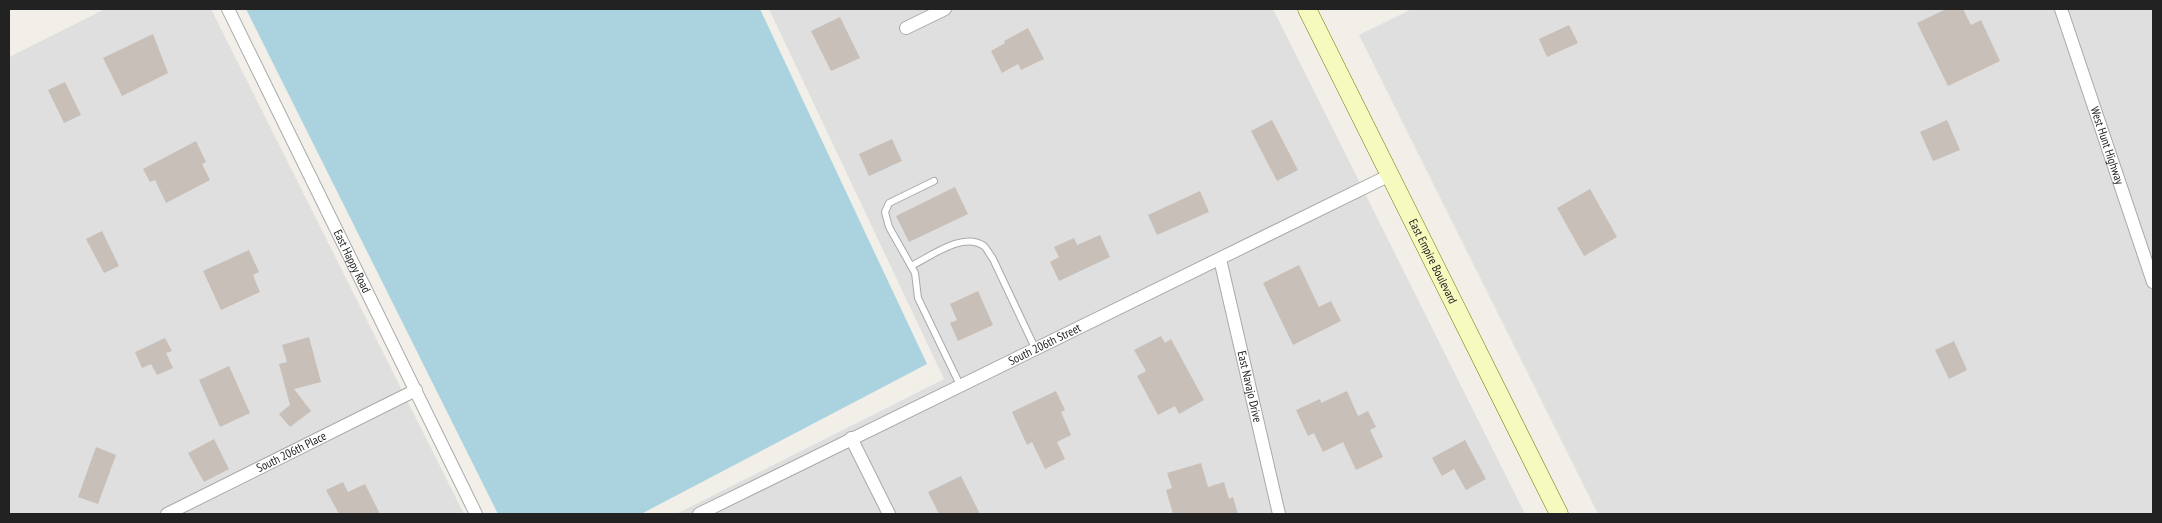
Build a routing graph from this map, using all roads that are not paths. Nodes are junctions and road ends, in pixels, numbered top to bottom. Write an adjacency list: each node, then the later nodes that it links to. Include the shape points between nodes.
1 (228, 9): 13 (street, East Happy Road)
2 (945, 9): 5 (street)
3 (1308, 9): 6 (main road, East Empire Boulevard)
4 (2060, 9): 10 (street, West Hunt Highway)
5 (906, 28)
6 (1390, 176): 8 (street, South 206th Street); 20 (main road, East Empire Boulevard)
7 (934, 181): 9 (lane, via 889,203 886,212 890,227)
8 (1220, 259): 11 (street, South 206th Street); 19 (street, East Navajo Drive)
9 (911, 266): 11 (lane, via 960,241 984,246); 12 (lane, via 918,298)
10 (2153, 282)
11 (1035, 348): 12 (street, South 206th Street)
12 (960, 385): 14 (street, South 206th Street)
13 (416, 390): 15 (street, South 206th Place); 16 (street, East Happy Road)
14 (851, 438): 17 (street, South 206th Street); 18 (street)
15 (167, 514)
16 (476, 514)
17 (699, 514)
18 (889, 514)
19 (1279, 514)
20 (1559, 514)

